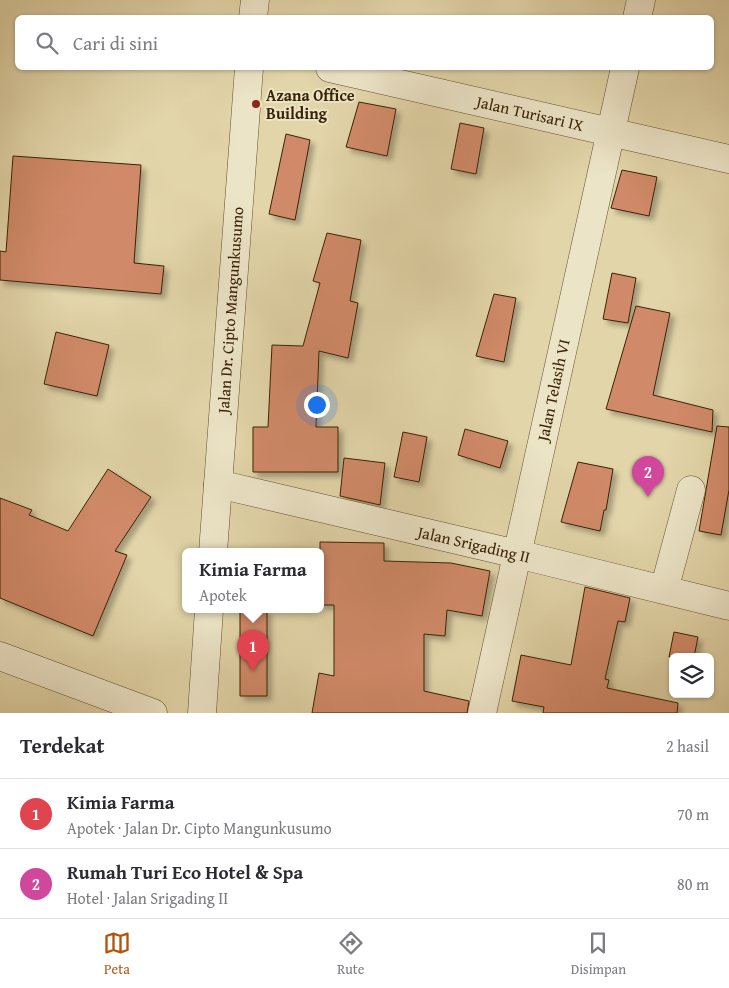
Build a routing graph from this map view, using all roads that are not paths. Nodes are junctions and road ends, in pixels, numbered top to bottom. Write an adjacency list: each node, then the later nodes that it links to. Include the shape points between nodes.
1 (255, 0): 3 (street)
2 (641, 0): 4 (street)
3 (254, 15)
4 (638, 15)
5 (249, 70): 10 (street, Jalan Dr. Cipto Mangunkusumo)
6 (339, 70): 8 (street, Jalan Turisari IX)
7 (625, 70): 8 (street, Jalan Telasih VI)
8 (610, 131): 9 (street, Jalan Turisari IX); 13 (street, Jalan Telasih VI)
9 (729, 159)
10 (218, 484): 12 (street, Jalan Dr. Cipto Mangunkusumo); 13 (street, Jalan Srigading II)
11 (691, 490): 14 (street)
12 (213, 548)
13 (517, 554): 14 (street, Jalan Srigading II); 20 (street, Jalan Telasih VI)
14 (664, 590): 15 (street, Jalan Srigading II)
15 (729, 606)
16 (209, 613): 19 (street)
17 (0, 656): 18 (street)
18 (153, 713)
19 (202, 713)
20 (482, 713)

